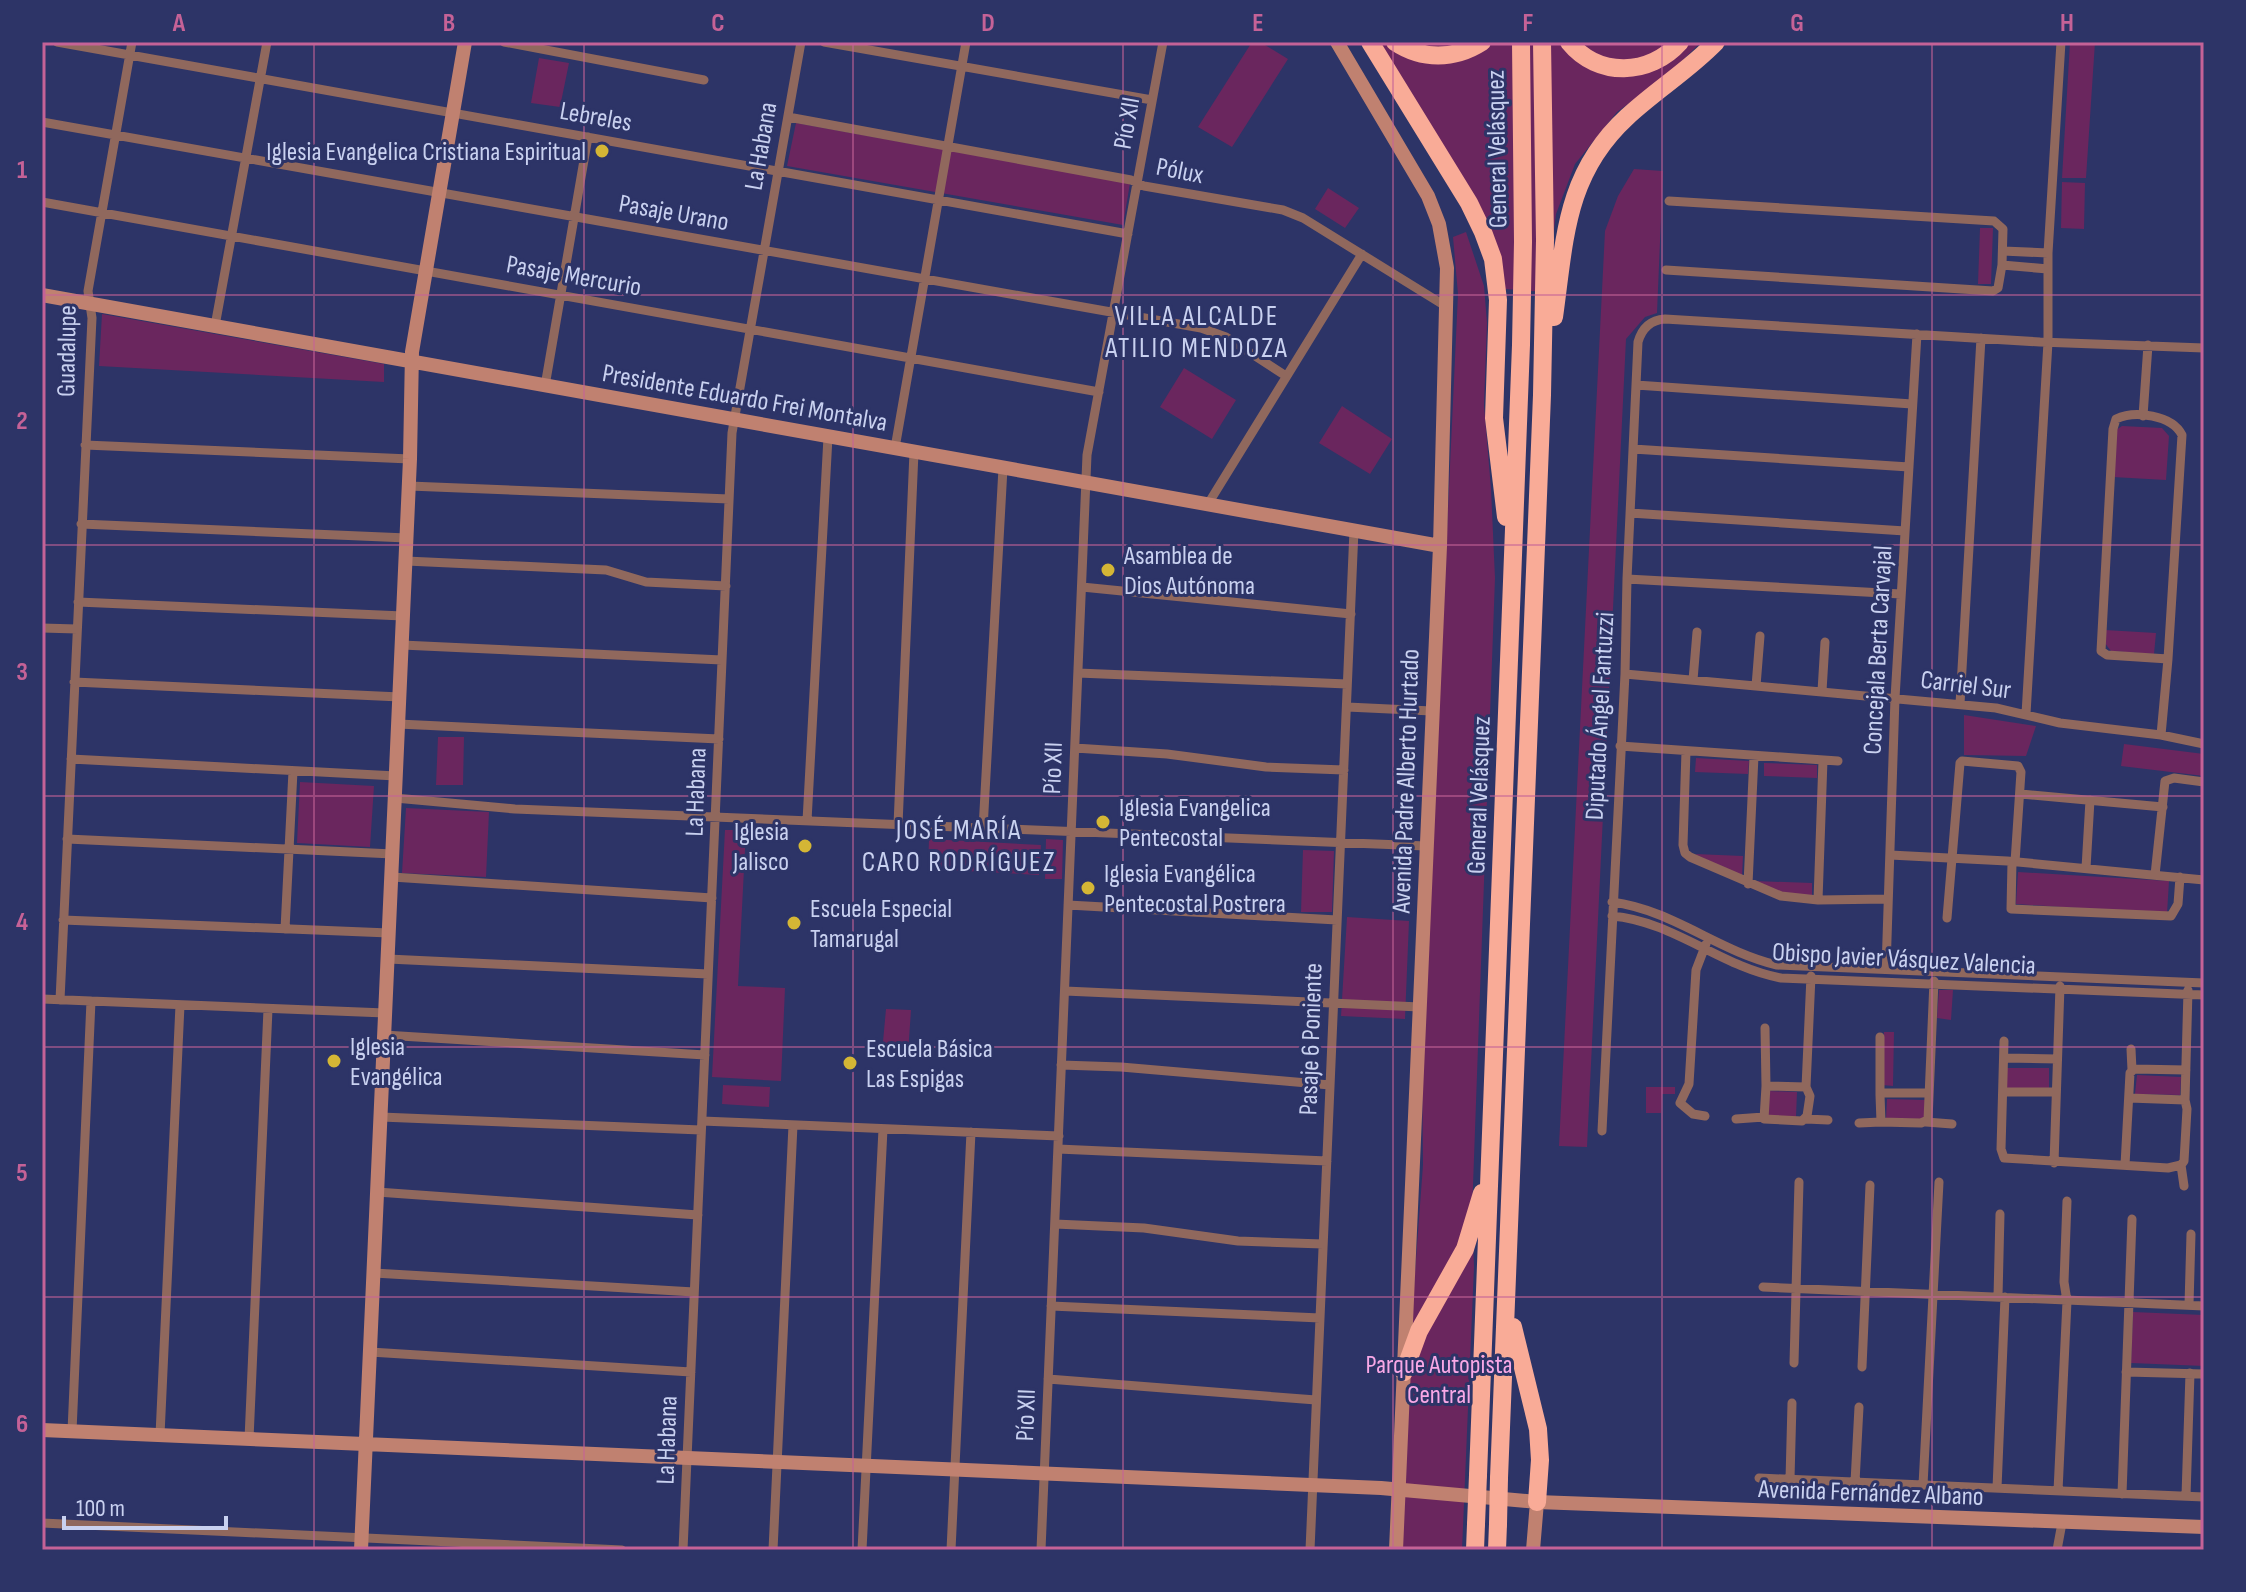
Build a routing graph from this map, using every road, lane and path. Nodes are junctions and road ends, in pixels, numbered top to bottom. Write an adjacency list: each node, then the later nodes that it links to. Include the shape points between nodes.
1 (57, 42): 20 (street, Lebreles)
2 (132, 42): 20 (street, Guadalupe)
3 (267, 42): 22 (street)
4 (465, 42): 25 (street)
5 (504, 42): 23 (street)
6 (801, 42): 26 (street, La Habana)
7 (824, 42): 21 (street)
8 (966, 42): 21 (street)
9 (1163, 42): 24 (street, Pío XII)
10 (1337, 42): 54 (street, Avenida Padre Alberto Hurtado, via 1434,210 1446,253)
11 (1370, 42): 95 (highway, via 1469,203 1493,259 1498,300 1494,418)
12 (1395, 42): 13 (highway, via 1412,52 1438,56)
13 (1482, 42)
14 (1521, 42): 95 (highway, General Velásquez, via 1522,306)
15 (1542, 42): 69 (highway, General Velásquez)
16 (1569, 42): 17 (highway, via 1595,63 1631,68 1657,61)
17 (1680, 42)
18 (1716, 42): 69 (highway, via 1622,122 1584,171 1566,223)
19 (2061, 42): 44 (street)
20 (129, 55): 22 (street, Lebreles); 28 (street, Guadalupe)
21 (962, 66): 24 (street); 30 (street)
22 (260, 78): 25 (street, Lebreles); 31 (street)
23 (704, 80)
24 (1152, 100): 33 (street, Pío XII)
25 (453, 113): 29 (street, Lebreles); 34 (street)
26 (788, 117): 30 (street, Pólux); 32 (street, La Habana)
27 (42, 122): 28 (street, Pasaje Urano)
28 (115, 135): 31 (street, Pasaje Urano); 38 (street, Guadalupe)
29 (588, 137): 32 (street, Lebreles); 39 (street)
30 (948, 146): 33 (street, Pólux); 35 (street)
31 (246, 159): 34 (street, Pasaje Urano); 41 (street)
32 (778, 171): 35 (street, Lebreles); 42 (street, La Habana)
33 (1138, 183): 40 (street, Pío XII); 45 (street, Pólux, via 1293,213)
34 (439, 193): 39 (street, Pasaje Urano); 49 (street)
35 (937, 200): 40 (street, Lebreles); 50 (street)
36 (1669, 201): 43 (street, via 1994,221 2003,229)
37 (42, 202): 38 (street, Pasaje Mercurio)
38 (102, 213): 41 (street, Pasaje Mercurio); 53 (street, Guadalupe)
39 (574, 217): 42 (street, Pasaje Urano); 52 (street)
40 (1128, 234): 55 (street, Pío XII)
41 (231, 236): 49 (street, Pasaje Mercurio); 56 (street)
42 (764, 250): 50 (street, Pasaje Urano); 57 (street, La Habana)
43 (2003, 251): 44 (street); 46 (street)
44 (2048, 253): 47 (street)
45 (1362, 254): 54 (street, Pólux); 65 (street)
46 (2002, 265): 47 (street); 48 (street, via 2000,284 1993,291)
47 (2048, 269): 60 (street)
48 (1666, 270)
49 (425, 271): 52 (street, Pasaje Mercurio); 64 (street)
50 (924, 278): 55 (street, Pasaje Urano); 63 (street)
51 (42, 295): 53 (street, Presidente Eduardo Frei Montalva)
52 (561, 295): 57 (street, Pasaje Mercurio); 67 (street)
53 (90, 304): 56 (street, Presidente Eduardo Frei Montalva); 74 (street, Guadalupe)
54 (1447, 307): 90 (street, Avenida Padre Alberto Hurtado)
55 (1114, 312): 65 (street, Pasaje Urano, via 1212,331); 68 (street, Pío XII)
56 (215, 326): 64 (street, Presidente Eduardo Frei Montalva)
57 (750, 329): 63 (street, Pasaje Mercurio); 72 (street, La Habana)
58 (1917, 334): 59 (street); 66 (street, Diputado Ángel Fantuzzi, via 1665,319 1641,332); 70 (street, Concejala Berta Carvajal)
59 (1981, 338): 60 (street); 117 (street)
60 (2048, 342): 61 (street); 120 (street)
61 (2148, 345): 62 (street); 71 (street)
62 (2204, 348)
63 (910, 358): 68 (street, Pasaje Mercurio); 75 (street)
64 (412, 362): 67 (street, Presidente Eduardo Frei Montalva); 78 (street)
65 (1286, 376): 84 (street)
66 (1636, 385): 70 (street); 76 (street, Diputado Ángel Fantuzzi)
67 (545, 386): 72 (street, Presidente Eduardo Frei Montalva)
68 (1099, 392): 81 (street, Pío XII)
69 (1542, 395): 249 (highway, General Velásquez)
70 (1912, 404): 79 (street, Concejala Berta Carvajal)
71 (2143, 416): 106 (street, via 2173,422 2182,435); 106 (street, via 2116,419 2113,429 2101,648 2107,655)
72 (734, 420): 73 (street, Presidente Eduardo Frei Montalva); 83 (street, La Habana)
73 (828, 437): 75 (street, Presidente Eduardo Frei Montalva); 141 (street)
74 (85, 445): 78 (street); 86 (street, Guadalupe)
75 (895, 448): 77 (street, Presidente Eduardo Frei Montalva)
76 (1633, 449): 79 (street); 85 (street, Diputado Ángel Fantuzzi)
77 (914, 452): 80 (street, Presidente Eduardo Frei Montalva); 142 (street)
78 (410, 459): 82 (street)
79 (1909, 467): 88 (street, Concejala Berta Carvajal)
80 (1003, 468): 81 (street, Presidente Eduardo Frei Montalva); 143 (street)
81 (1086, 483): 84 (street, Presidente Eduardo Frei Montalva); 94 (street, Pío XII)
82 (409, 486): 83 (street); 89 (street)
83 (729, 499): 93 (street, La Habana)
84 (1208, 504): 87 (street, Presidente Eduardo Frei Montalva)
85 (1630, 513): 88 (street); 92 (street, Diputado Ángel Fantuzzi)
86 (81, 524): 89 (street); 97 (street, Guadalupe)
87 (1354, 530): 90 (street, Presidente Eduardo Frei Montalva); 98 (street, Pasaje 6 Poniente)
88 (1905, 531): 96 (street, Concejala Berta Carvajal)
89 (407, 538): 91 (street)
90 (1440, 546): 119 (street, Avenida Padre Alberto Hurtado)
91 (406, 561): 93 (street, via 606,570 646,582); 99 (street)
92 (1627, 579): 96 (street); 109 (street, Diputado Ángel Fantuzzi)
93 (726, 586): 107 (street, La Habana)
94 (1082, 587): 98 (street); 108 (street, Pío XII)
95 (1512, 589): 231 (highway, General Velásquez)
96 (1901, 594): 116 (street, Concejala Berta Carvajal)
97 (78, 602): 99 (street); 101 (street, Guadalupe)
98 (1351, 614): 112 (street, Pasaje 6 Poniente)
99 (403, 616): 105 (street)
100 (42, 628): 101 (street)
101 (77, 629): 111 (street, Guadalupe)
102 (1697, 632): 110 (street)
103 (1760, 636): 113 (street)
104 (1825, 642): 114 (street)
105 (402, 645): 107 (street); 115 (street)
106 (2168, 659): 122 (street)
107 (722, 660): 123 (street, La Habana)
108 (1078, 673): 112 (street); 126 (street, Pío XII)
109 (1625, 674): 110 (street, Carriel Sur); 125 (street, Diputado Ángel Fantuzzi)
110 (1693, 680): 113 (street, Carriel Sur)
111 (74, 682): 115 (street); 129 (street, Guadalupe)
112 (1347, 684): 118 (street, Pasaje 6 Poniente)
113 (1756, 686): 114 (street, Carriel Sur)
114 (1822, 691): 116 (street, Carriel Sur)
115 (400, 697): 121 (street)
116 (1895, 698): 117 (street, Carriel Sur); 150 (street, Concejala Berta Carvajal)
117 (1960, 704): 120 (street, Carriel Sur)
118 (1347, 707): 119 (street); 132 (street, Pasaje 6 Poniente)
119 (1432, 711): 147 (street, Avenida Padre Alberto Hurtado)
120 (2026, 714): 122 (street, Carriel Sur)
121 (398, 724): 123 (street); 134 (street)
122 (2161, 735): 124 (street, Carriel Sur)
123 (719, 739): 140 (street, La Habana)
124 (2204, 744)
125 (1620, 746): 127 (street); 162 (street, Diputado Ángel Fantuzzi)
126 (1075, 748): 132 (street); 144 (street, Pío XII)
127 (1686, 751): 128 (street); 158 (street, via 1685,853)
128 (1754, 756): 130 (street); 158 (street)
129 (71, 759): 133 (street); 145 (street, Guadalupe)
130 (1823, 760): 131 (street); 161 (street)
131 (1838, 761)
132 (1344, 770): 146 (street, Pasaje 6 Poniente)
133 (293, 771): 134 (street); 148 (street)
134 (396, 776): 137 (street)
135 (2204, 782): 139 (street, via 2165,781)
136 (2021, 794): 138 (street); 151 (street, via 2018,766 1960,763); 152 (street)
137 (395, 798): 140 (street); 149 (street)
138 (2090, 800): 139 (street); 153 (street)
139 (2163, 807): 154 (street)
140 (715, 817): 141 (street); 159 (street, La Habana)
141 (807, 821): 142 (street)
142 (898, 825): 143 (street)
143 (983, 829): 144 (street)
144 (1071, 833): 146 (street); 163 (street, Pío XII)
145 (67, 839): 148 (street); 166 (street, Guadalupe)
146 (1340, 843): 147 (street); 167 (street, Pasaje 6 Poniente)
147 (1426, 846): 191 (street, Avenida Padre Alberto Hurtado)
148 (289, 849): 149 (street); 168 (street)
149 (393, 854): 155 (street)
150 (1890, 855): 151 (street); 160 (street, Concejala Berta Carvajal)
151 (1952, 858): 152 (street); 165 (street)
152 (2014, 862): 153 (street); 156 (street, via 2011,909 2171,916 2178,904)
153 (2086, 868): 154 (street)
154 (2155, 875): 156 (street)
155 (392, 877): 159 (street); 169 (street)
156 (2180, 877): 157 (street)
157 (2204, 880)
158 (1748, 884): 161 (street, via 1781,896)
159 (712, 898): 176 (street, La Habana)
160 (1888, 899): 161 (street); 174 (street, Concejala Berta Carvajal)
161 (1818, 900)
162 (1612, 902): 164 (street, Diputado Ángel Fantuzzi); 170 (street, Obispo Javier Vásquez Valencia, via 1654,911)
163 (1068, 905): 167 (street); 183 (street, Pío XII)
164 (1612, 916): 171 (street, Obispo Javier Vásquez Valencia, via 1650,923); 227 (street, Diputado Ángel Fantuzzi)
165 (1947, 918)
166 (63, 920): 168 (street); 187 (street, Guadalupe)
167 (1337, 920): 189 (street, Pasaje 6 Poniente)
168 (285, 929): 169 (street)
169 (389, 933): 172 (street)
170 (1709, 937): 171 (street); 173 (street, Obispo Javier Vásquez Valencia, via 1762,961)
171 (1704, 948): 178 (street, Obispo Javier Vásquez Valencia, via 1764,974); 214 (street, via 1695,977 1689,1090 1680,1103)
172 (388, 959): 176 (street); 193 (street)
173 (1812, 967): 174 (street, Obispo Javier Vásquez Valencia); 178 (street)
174 (1886, 969): 175 (street, Obispo Javier Vásquez Valencia)
175 (1935, 972): 177 (street, Obispo Javier Vásquez Valencia); 181 (street)
176 (708, 974): 199 (street, La Habana)
177 (2061, 978): 179 (street, Obispo Javier Vásquez Valencia); 182 (street)
178 (1811, 979): 181 (street, Obispo Javier Vásquez Valencia); 207 (street)
179 (2188, 983): 180 (street, Obispo Javier Vásquez Valencia); 184 (street)
180 (2204, 983)
181 (1934, 984): 182 (street, Obispo Javier Vásquez Valencia); 210 (street)
182 (2060, 989): 184 (street, Obispo Javier Vásquez Valencia); 201 (street)
183 (1065, 991): 189 (street); 202 (street, Pío XII)
184 (2188, 995): 185 (street, Obispo Javier Vásquez Valencia); 204 (street)
185 (2204, 995)
186 (42, 999): 187 (street)
187 (60, 1000): 188 (street)
188 (91, 1001): 190 (street); 275 (street)
189 (1334, 1003): 191 (street); 205 (street, Pasaje 6 Poniente)
190 (180, 1005): 192 (street); 276 (street)
191 (1420, 1007): 266 (street, Avenida Padre Alberto Hurtado)
192 (268, 1009): 193 (street); 277 (street)
193 (385, 1013): 195 (street)
194 (1765, 1028): 206 (street)
195 (384, 1035): 199 (street); 215 (street)
196 (1880, 1037): 211 (street)
197 (2004, 1041): 200 (street)
198 (2131, 1049): 203 (street)
199 (705, 1055): 225 (street, La Habana)
200 (2004, 1058): 201 (street); 208 (street)
201 (2057, 1059): 209 (street)
202 (1061, 1065): 205 (street); 229 (street, Pío XII)
203 (2132, 1070): 204 (street); 212 (street)
204 (2186, 1070): 213 (street)
205 (1330, 1085): 232 (street, Pasaje 6 Poniente)
206 (1766, 1086): 207 (street); 216 (street)
207 (1806, 1087): 218 (street)
208 (2003, 1092): 209 (street); 233 (street, via 2004,1158)
209 (2056, 1092): 233 (street)
210 (1929, 1093): 211 (street); 221 (street)
211 (1880, 1095): 220 (street)
212 (2129, 1098): 213 (street); 234 (street)
213 (2185, 1100): 235 (street)
214 (1705, 1116)
215 (381, 1117): 225 (street); 240 (street)
216 (1764, 1117): 217 (street); 218 (street)
217 (1736, 1119)
218 (1806, 1119): 219 (street)
219 (1828, 1120)
220 (1881, 1122): 221 (street); 222 (street)
221 (1926, 1122): 223 (street)
222 (1859, 1123)
223 (1952, 1124)
224 (793, 1125): 225 (street); 226 (street); 280 (street)
225 (702, 1126): 243 (street, La Habana)
226 (883, 1129): 228 (street); 281 (street)
227 (1602, 1131)
228 (971, 1132): 229 (street); 282 (street)
229 (1059, 1136): 230 (street, Pío XII)
230 (1058, 1149): 232 (street); 245 (street, Pío XII)
231 (1491, 1155): 266 (highway, via 1465,1249 1419,1331); 308 (highway, General Velásquez, bridge)
232 (1327, 1161): 247 (street, Pasaje 6 Poniente)
233 (2054, 1163): 234 (street)
234 (2125, 1165): 235 (street)
235 (2181, 1165): 239 (street)
236 (1799, 1182): 251 (street)
237 (1939, 1182): 254 (street)
238 (1870, 1185): 252 (street)
239 (2184, 1186)
240 (377, 1192): 243 (street); 248 (street)
241 (2067, 1201): 256 (street)
242 (2000, 1214): 255 (street)
243 (698, 1215): 253 (street, La Habana)
244 (2132, 1219): 257 (street)
245 (1055, 1224): 247 (street); 259 (street, Pío XII)
246 (2191, 1234): 258 (street)
247 (1323, 1244): 261 (street, Pasaje 6 Poniente)
248 (374, 1273): 253 (street); 262 (street)
249 (1507, 1281): 295 (highway, via 1538,1429); 309 (highway, General Velásquez, bridge)
250 (1763, 1287): 251 (street)
251 (1797, 1289): 252 (street); 263 (street)
252 (1867, 1291): 254 (street); 264 (street)
253 (694, 1292): 265 (street, La Habana)
254 (1934, 1294): 255 (street); 288 (street)
255 (2002, 1297): 256 (street); 289 (street)
256 (2067, 1301): 257 (street); 291 (street)
257 (2129, 1303): 258 (street); 267 (street)
258 (2189, 1305): 260 (street)
259 (1051, 1306): 261 (street); 270 (street, Pío XII)
260 (2204, 1306)
261 (1320, 1318): 271 (street, Pasaje 6 Poniente)
262 (370, 1352): 265 (street); 278 (street)
263 (1794, 1363)
264 (1862, 1367)
265 (691, 1372): 279 (street, La Habana)
266 (1404, 1372): 290 (street, Avenida Padre Alberto Hurtado)
267 (2126, 1372): 268 (street); 292 (street)
268 (2190, 1373): 269 (street); 293 (street)
269 (2204, 1374)
270 (1048, 1379): 271 (street); 283 (street, Pío XII)
271 (1316, 1400): 287 (street, Pasaje 6 Poniente)
272 (1792, 1403): 285 (street)
273 (1859, 1407): 286 (street)
274 (42, 1430): 275 (street, Avenida Fernández Albano)
275 (72, 1431): 276 (street, Avenida Fernández Albano)
276 (160, 1435): 277 (street, Avenida Fernández Albano)
277 (249, 1439): 278 (street, Avenida Fernández Albano)
278 (366, 1444): 279 (street, Avenida Fernández Albano); 299 (street)
279 (687, 1459): 280 (street, Avenida Fernández Albano); 301 (street, La Habana)
280 (778, 1462): 281 (street, Avenida Fernández Albano); 302 (street)
281 (866, 1466): 282 (street, Avenida Fernández Albano); 303 (street)
282 (955, 1470): 283 (street, Avenida Fernández Albano); 304 (street)
283 (1044, 1474): 287 (street, Avenida Fernández Albano); 305 (street, Pío XII)
284 (1759, 1478): 285 (street)
285 (1790, 1479): 286 (street)
286 (1855, 1482): 288 (street)
287 (1312, 1485): 290 (street, Avenida Fernández Albano); 306 (street, Pasaje 6 Poniente)
288 (1923, 1485): 289 (street)
289 (1997, 1488): 291 (street)
290 (1398, 1491): 295 (street, Avenida Fernández Albano); 307 (street, Avenida Padre Alberto Hurtado)
291 (2058, 1491): 292 (street)
292 (2122, 1494): 293 (street)
293 (2186, 1496): 294 (street)
294 (2204, 1497)
295 (1537, 1502): 297 (street, Avenida Fernández Albano); 310 (street)
296 (42, 1523): 299 (street)
297 (2062, 1523): 298 (street, Avenida Fernández Albano); 311 (street)
298 (2204, 1527)
299 (362, 1544): 300 (street)
300 (622, 1550)
301 (683, 1550)
302 (773, 1550)
303 (862, 1550)
304 (951, 1550)
305 (1041, 1550)
306 (1310, 1550)
307 (1396, 1550)
308 (1475, 1550)
309 (1497, 1550)
310 (1533, 1550)
311 (2057, 1550)

